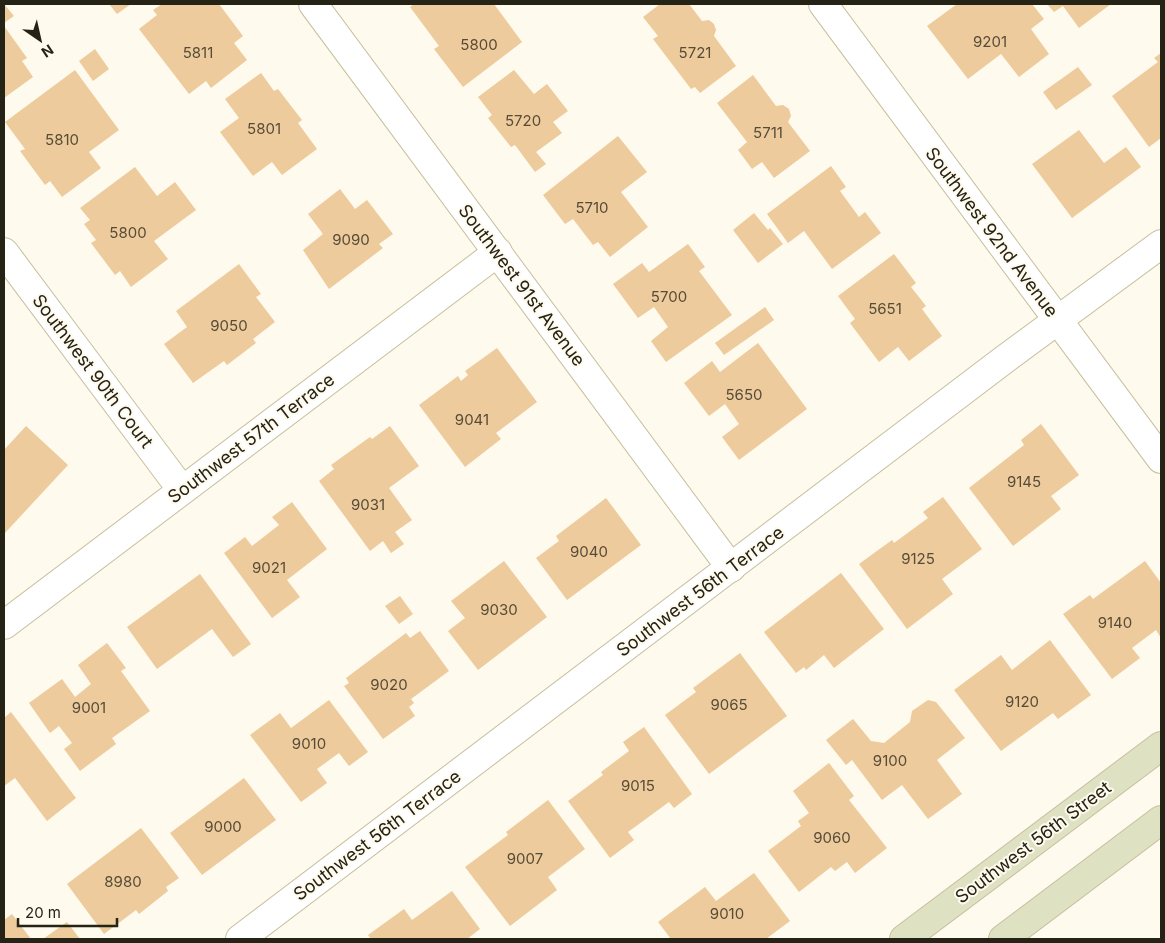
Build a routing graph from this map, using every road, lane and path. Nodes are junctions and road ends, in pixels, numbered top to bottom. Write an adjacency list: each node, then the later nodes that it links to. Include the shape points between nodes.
1 (313, 4): 5 (street, Southwest 91st Avenue)
2 (824, 4): 6 (street, Southwest 92nd Avenue)
3 (1161, 244): 6 (street, Southwest 56th Terrace)
4 (4, 252): 8 (street, Southwest 90th Court)
5 (498, 252): 8 (street, Southwest 57th Terrace); 9 (street, Southwest 91st Avenue)
6 (1058, 320): 7 (street, Southwest 92nd Avenue); 9 (street, Southwest 56th Terrace)
7 (1161, 460)
8 (182, 490): 10 (street, Southwest 57th Terrace)
9 (731, 568): 14 (street, Southwest 56th Terrace)
10 (4, 625)
11 (1161, 746): 15 (main road, Southwest 56th Street)
12 (1161, 820): 13 (main road)
13 (1010, 937)
14 (240, 939)
15 (904, 939)

